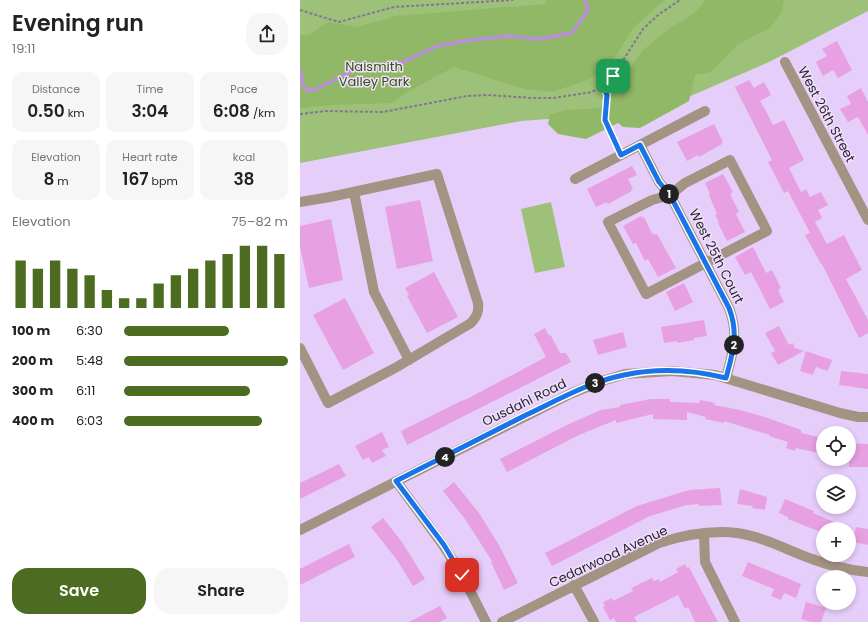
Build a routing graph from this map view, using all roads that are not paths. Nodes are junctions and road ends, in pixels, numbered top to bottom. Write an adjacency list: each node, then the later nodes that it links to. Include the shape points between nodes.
1 (785, 62): 8 (street, West 26th Street)
2 (705, 111): 3 (street)
3 (640, 145): 4 (street); 6 (street, West 25th Court, via 659,182)
4 (575, 179)
5 (354, 192): 7 (street); 11 (street, via 374,292); 11 (street, via 437,174 479,310 471,324)
6 (670, 195): 9 (street, West 25th Court); 9 (street, via 685,183 730,160 766,231); 9 (street, via 652,200 608,222 646,294)
7 (300, 202)
8 (868, 220)
9 (706, 262): 12 (street, West 25th Court, via 734,320 734,347)
10 (300, 348): 11 (street, via 328,403)
11 (408, 360)
12 (726, 378): 13 (street, Ousdahl Road, via 840,413); 14 (street, Ousdahl Road, via 672,370 625,374 602,381 570,394)
13 (868, 417)
14 (396, 481): 15 (street, Ousdahl Road); 19 (street, via 444,545)
15 (300, 530)
16 (704, 534): 17 (street, Cedarwood Avenue, via 724,532 752,536 812,559); 18 (street, Cedarwood Avenue, via 659,543); 22 (street, via 705,562)
17 (868, 572)
18 (574, 585): 20 (street, Cedarwood Avenue); 21 (street)
19 (486, 622)
20 (502, 622)
21 (594, 622)
22 (735, 622)

